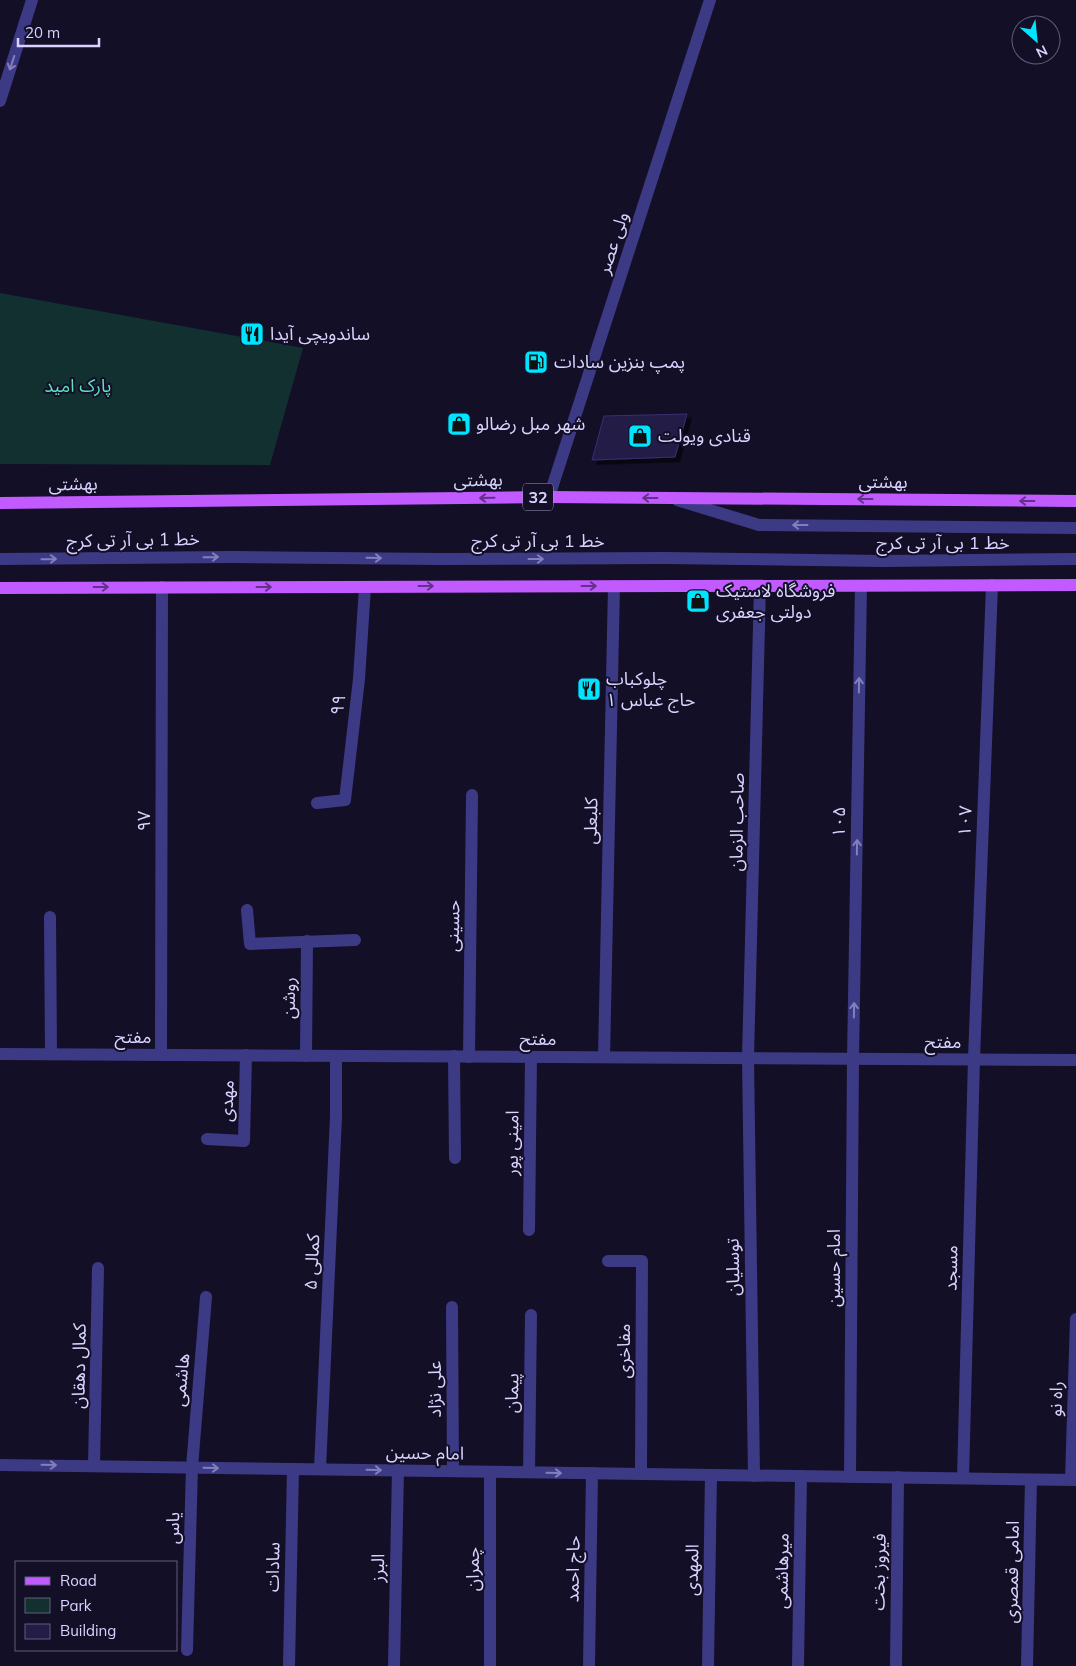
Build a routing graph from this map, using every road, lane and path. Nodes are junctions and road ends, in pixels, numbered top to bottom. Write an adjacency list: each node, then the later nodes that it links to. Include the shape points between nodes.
1 (32, 0): 3 (street, one-way to 3)
2 (710, 0): 4 (street, ولی عصر)
3 (0, 101)
4 (549, 497): 5 (main road, بهشتی / 32, one-way to 4); 7 (main road, بهشتی / 32, one-way to 7)
5 (673, 498): 6 (main road, بهشتی / 32, one-way to 5); 8 (street, خط 1 بی آر تی کرج, one-way to 5, via 759,525)
6 (1076, 501)
7 (0, 503)
8 (1076, 528)
9 (0, 559): 10 (street, خط 1 بی آر تی کرج, one-way to 10)
10 (1076, 559)
11 (992, 585): 12 (main road); 16 (main road); 37 (street, ۱۰۷)
12 (1076, 585)
13 (365, 586): 14 (main road, one-way to 14); 17 (main road, one-way to 13); 20 (street, ۹۹, via 359,679 345,800)
14 (614, 586): 15 (main road); 34 (street, کلبعلی)
15 (760, 586): 16 (main road); 35 (street, صاحب الزمان)
16 (861, 586): 36 (street, ۱۰۵, one-way to 16)
17 (162, 587): 18 (main road, one-way to 17); 27 (street, ۹۷)
18 (0, 588)
19 (472, 795): 32 (street, حسینی)
20 (317, 803)
21 (247, 910): 24 (street, via 250,944)
22 (50, 917): 26 (street)
23 (355, 940): 24 (street)
24 (307, 941): 29 (street, روشن)
25 (0, 1054): 26 (street, مفتح)
26 (51, 1054): 27 (street, مفتح)
27 (160, 1055): 28 (street, مفتح)
28 (246, 1055): 29 (street, مفتح); 39 (street, مهدی, via 244,1141)
29 (306, 1056): 30 (street, مفتح)
30 (336, 1056): 31 (street, مفتح); 52 (street, ۵ کمالی)
31 (454, 1056): 32 (street, مفتح); 40 (street)
32 (469, 1057): 33 (street, مفتح)
33 (531, 1057): 34 (street, مفتح); 41 (street, امینی پور)
34 (604, 1057): 35 (street, مفتح)
35 (748, 1058): 36 (street, مفتح); 60 (street, توسلیان)
36 (853, 1059): 37 (street, مفتح); 62 (street, امام حسین)
37 (974, 1059): 38 (street, مفتح); 64 (street, مسجد)
38 (1076, 1060)
39 (207, 1139)
40 (455, 1158)
41 (529, 1230)
42 (608, 1261): 58 (street, مفاخری, via 642,1261)
43 (98, 1268): 49 (street, کمال دهقان)
44 (206, 1296): 50 (street, هاشمی)
45 (452, 1307): 54 (street, علی نژاد)
46 (531, 1315): 56 (street, پیمان)
47 (1076, 1319): 66 (street, راه نو)
48 (0, 1465): 49 (street, امام حسین, one-way to 49)
49 (94, 1466): 50 (street, امام حسین)
50 (192, 1467): 51 (street, امام حسین, one-way to 51); 67 (street, یاس)
51 (293, 1469): 52 (street, امام حسین); 68 (street, سادات)
52 (320, 1469): 53 (street, امام حسین, one-way to 53)
53 (398, 1470): 54 (street, امام حسین); 69 (street, البرز)
54 (453, 1471): 55 (street, امام حسین)
55 (490, 1472): 56 (street, امام حسین); 70 (street, چمران)
56 (529, 1472): 57 (street, امام حسین, one-way to 57)
57 (592, 1473): 58 (street, امام حسین); 71 (street, حاج احمد)
58 (642, 1474): 59 (street, امام حسین)
59 (711, 1475): 60 (street, امام حسین); 72 (street, المهدی)
60 (754, 1476): 61 (street, امام حسین)
61 (801, 1476): 62 (street, امام حسین); 73 (street, میرهاشمی)
62 (850, 1477): 63 (street, امام حسین)
63 (898, 1478): 64 (street, امام حسین); 74 (street, فیروز بخت)
64 (963, 1478): 65 (street, امام حسین)
65 (1032, 1480): 66 (street, امام حسین); 75 (street, امامی قمصری)
66 (1074, 1480)
67 (187, 1650)
68 (289, 1666)
69 (394, 1666)
70 (490, 1666)
71 (589, 1666)
72 (708, 1666)
73 (798, 1666)
74 (896, 1666)
75 (1027, 1666)

